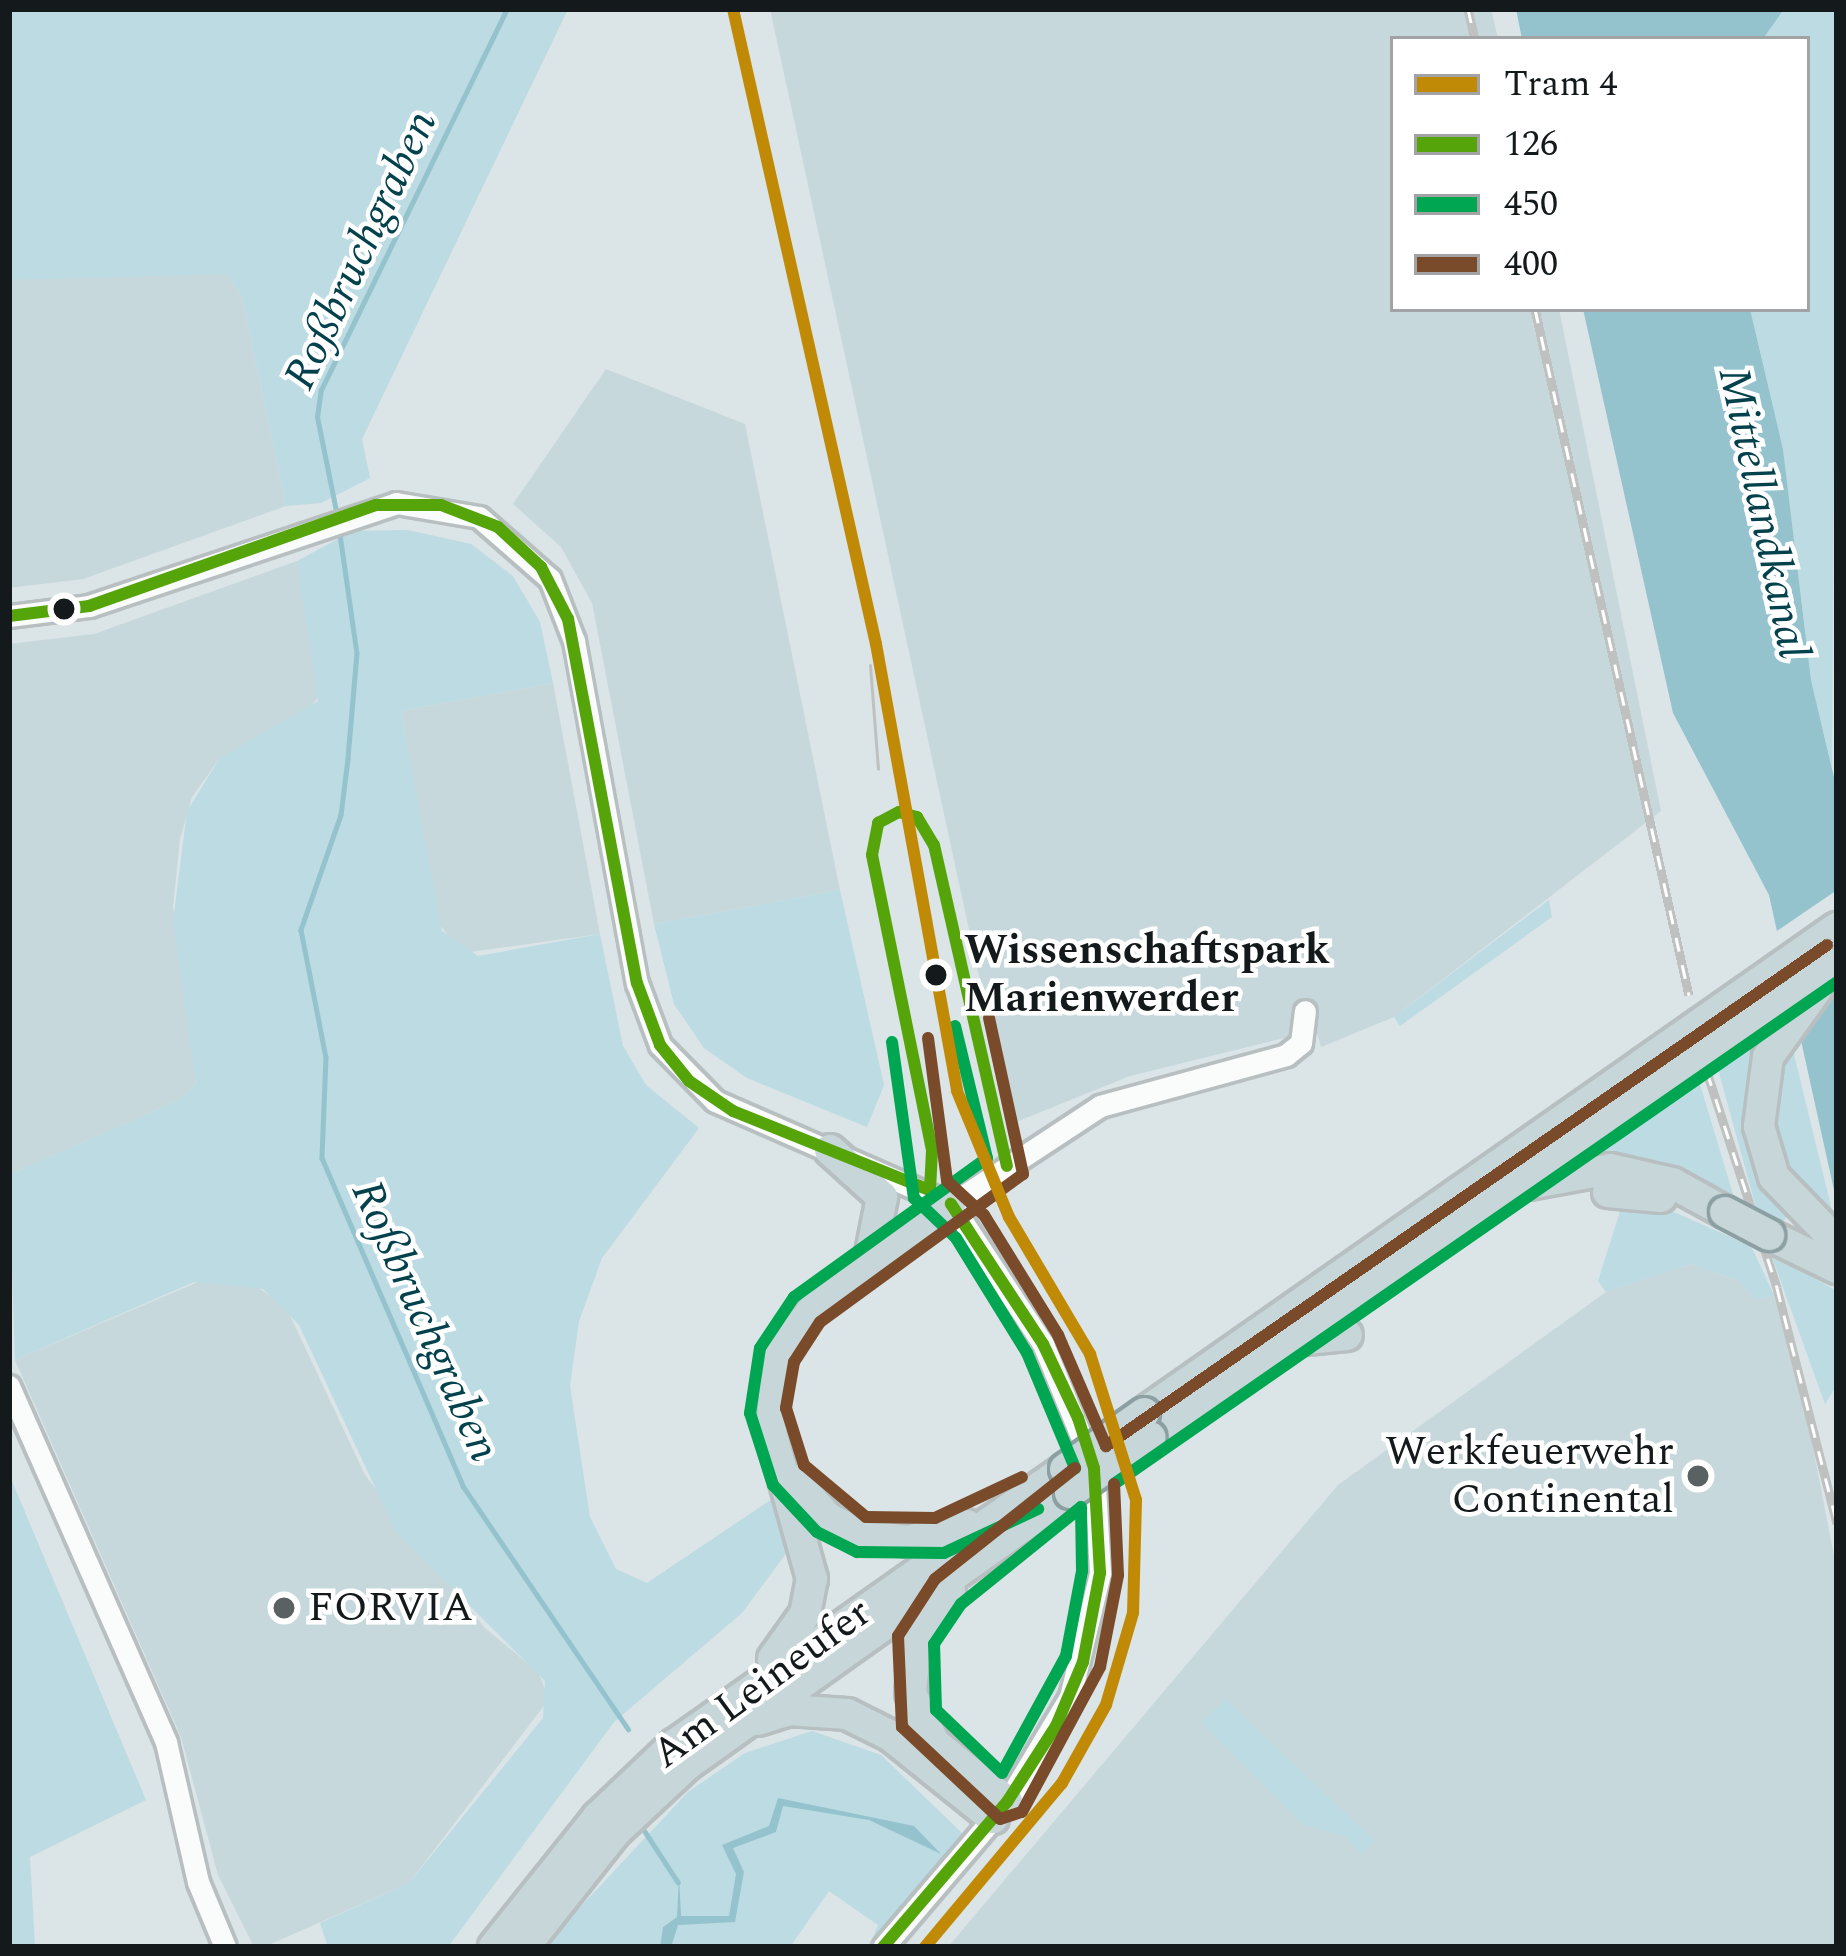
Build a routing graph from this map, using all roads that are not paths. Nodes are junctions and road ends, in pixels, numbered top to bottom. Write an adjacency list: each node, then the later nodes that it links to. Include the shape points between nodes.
1 (9, 616): 7 (street, via 89,606 396,503 454,508 498,527 541,567 574,641 653,1034 715,1101)
2 (1837, 928): 5 (highway, Am Leineufer)
3 (1837, 961): 5 (highway, Am Leineufer)
4 (1837, 970): 5 (highway)
5 (1780, 998): 9 (highway, Am Leineufer); 12 (highway, via 1758,1092 1759,1126 1774,1177); 17 (highway, Am Leineufer)
6 (1305, 1011): 10 (street, via 1301,1042 1286,1055 1100,1106)
7 (830, 1150): 10 (street); 13 (highway, via 882,1197)
8 (1608, 1192): 11 (highway)
9 (1495, 1197): 11 (highway, via 1557,1174 1611,1169 1672,1183); 15 (highway, Am Leineufer)
10 (951, 1204): 13 (highway); 23 (street, via 1062,1379 1100,1506 1100,1573 1084,1662)
11 (1725, 1212): 12 (highway, bridge, via 1769,1234)
12 (1836, 1250)
13 (869, 1258): 20 (highway, via 807,1309 777,1355 768,1409 788,1474)
14 (1347, 1335): 15 (highway)
15 (1290, 1340): 17 (highway, Am Leineufer)
16 (9, 1386): 24 (street, via 166,1742 198,1882)
17 (1148, 1425): 18 (highway, Am Leineufer, bridge)
18 (1061, 1491): 19 (highway, Am Leineufer); 22 (highway, Am Leineufer); 23 (highway, via 929,1611 910,1671 934,1743)
19 (1006, 1510): 20 (highway, via 939,1536); 21 (highway, Am Leineufer)
20 (817, 1527): 21 (highway, via 806,1614)
21 (746, 1691): 25 (highway, Am Leineufer, via 610,1804)
22 (735, 1727): 23 (highway, via 788,1711 848,1714); 26 (highway, Am Leineufer, via 615,1832)
23 (1000, 1810): 27 (street)
24 (225, 1947)
25 (494, 1947)
26 (524, 1947)
27 (883, 1947)

